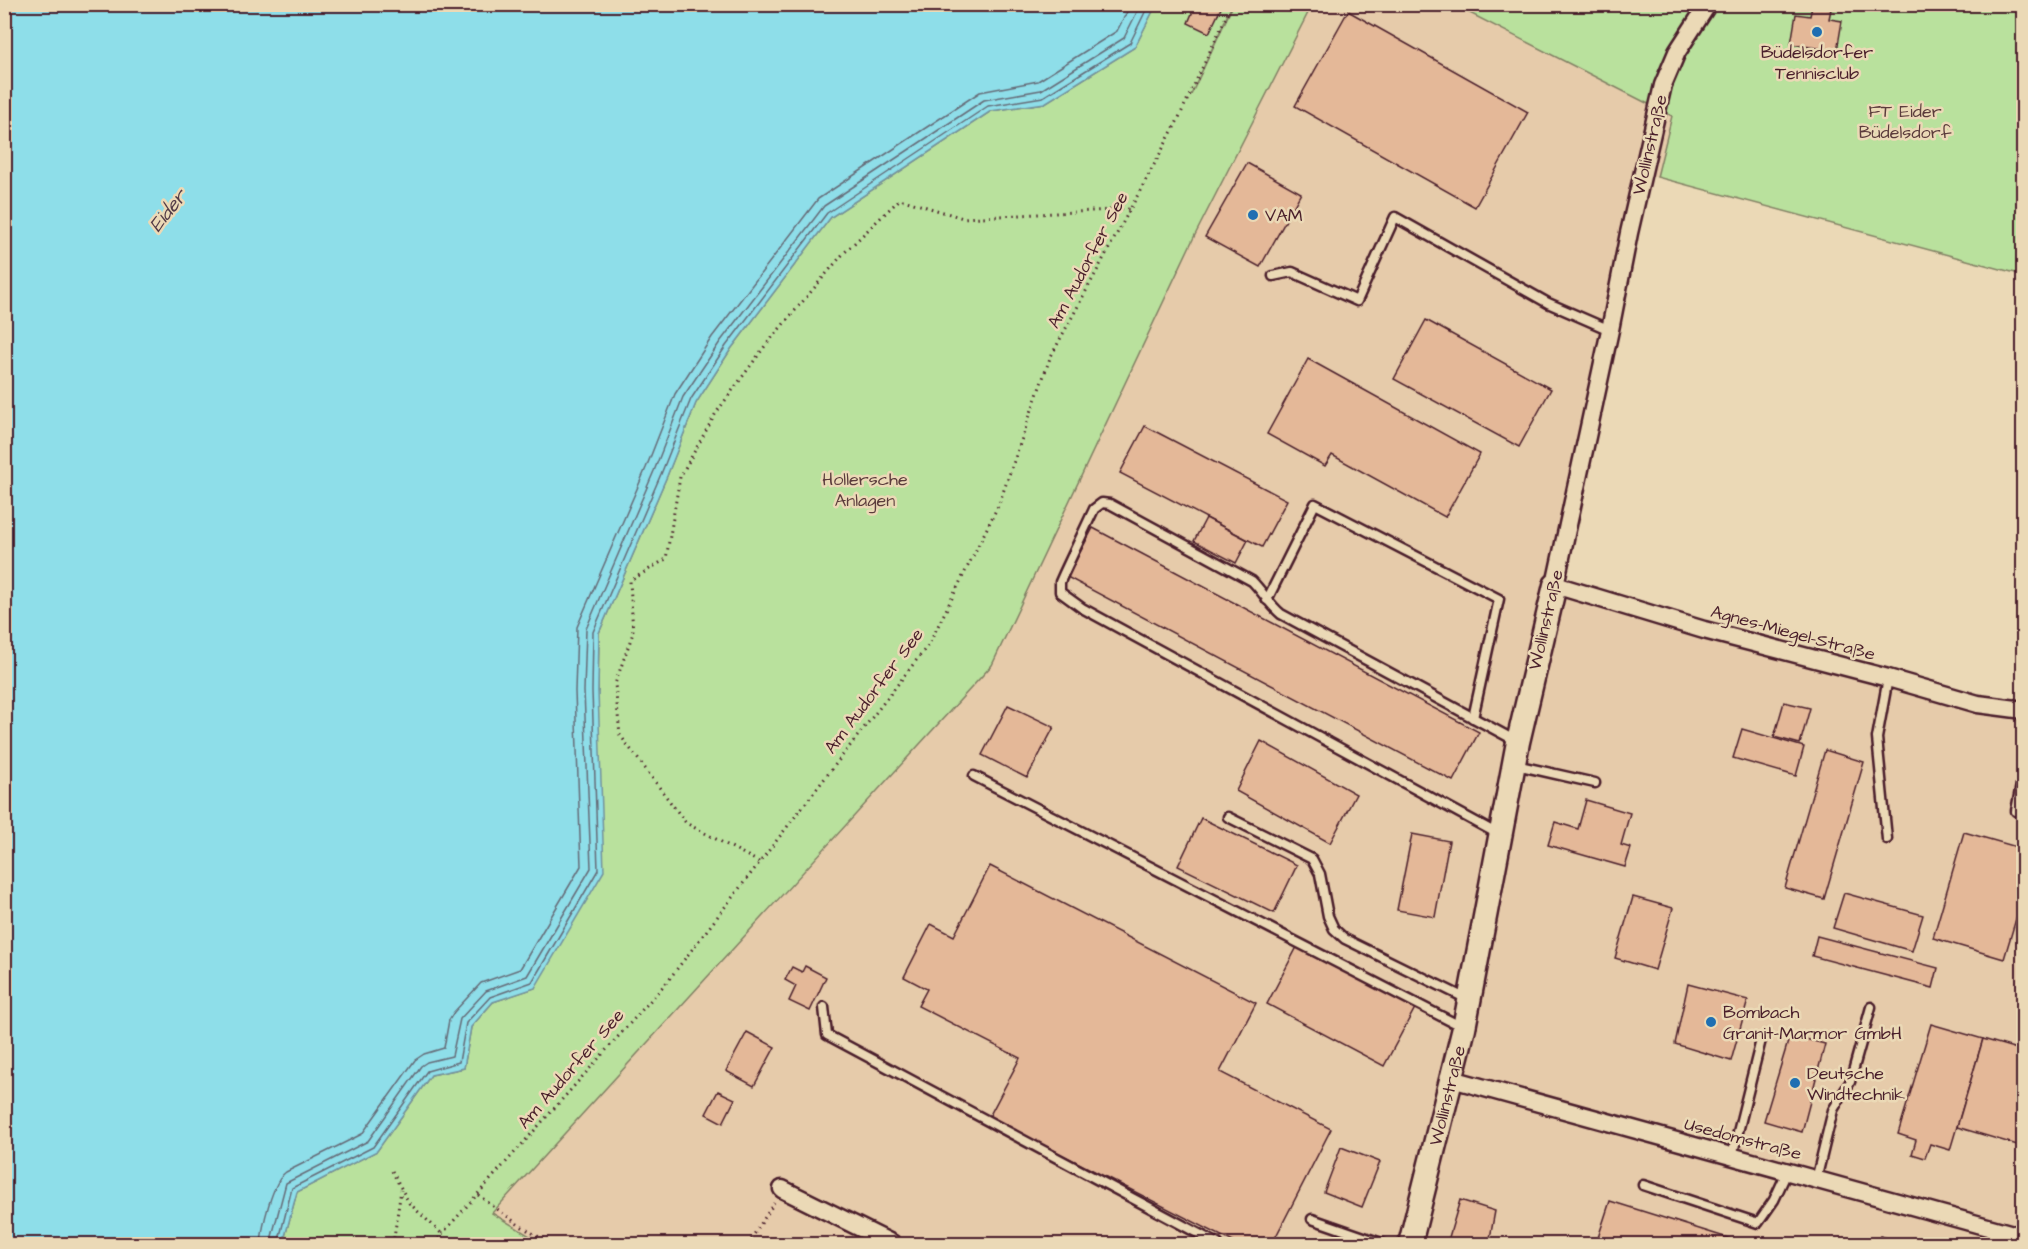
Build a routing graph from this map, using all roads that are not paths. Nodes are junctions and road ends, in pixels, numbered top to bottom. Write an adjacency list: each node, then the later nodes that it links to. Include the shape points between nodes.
1 (1708, 4): 3 (street, Wollinstraße, via 1677,52 1663,85)
2 (1273, 276): 3 (lane, via 1292,272 1357,301 1395,217 1548,303)
3 (1610, 330): 4 (street, Wollinstraße)
4 (1554, 585): 6 (street, Agnes-Miegel-Straße, via 1704,630); 9 (street, Wollinstraße)
5 (1267, 600): 8 (lane, via 1281,614); 8 (lane, via 1315,504 1499,599); 16 (lane, via 1252,581 1102,503 1094,509 1060,582 1060,592 1082,608)
6 (1888, 678): 7 (street, Agnes-Miegel-Straße, via 1978,704); 17 (lane, via 1877,738)
7 (2024, 710)
8 (1473, 718): 9 (lane)
9 (1518, 742): 10 (street, Wollinstraße)
10 (1514, 764): 13 (lane); 16 (street, Wollinstraße)
11 (2024, 769): 14 (lane)
12 (974, 776): 21 (lane)
13 (1594, 783)
14 (2016, 811)
15 (1228, 817): 18 (lane, via 1312,859 1320,874 1328,916 1345,939)
16 (1501, 836): 18 (street, Wollinstraße)
17 (1887, 839)
18 (1469, 1001): 21 (street, Wollinstraße)
19 (824, 1007): 32 (lane, via 827,1035)
20 (1871, 1007): 26 (lane, via 1850,1082 1833,1110)
21 (1464, 1028): 23 (street, Wollinstraße)
22 (1761, 1040): 24 (lane)
23 (1452, 1079): 24 (street, Usedomstraße); 34 (street, Wollinstraße)
24 (1732, 1156): 25 (street, Usedomstraße)
25 (1787, 1172): 26 (street, Usedomstraße); 27 (lane, via 1758,1223)
26 (1816, 1180): 30 (street, Usedomstraße)
27 (1643, 1185)
28 (782, 1189): 31 (street)
29 (1312, 1219): 33 (lane)
30 (2024, 1237)
31 (893, 1245)
32 (1218, 1245)
33 (1384, 1245)
34 (1410, 1245)

